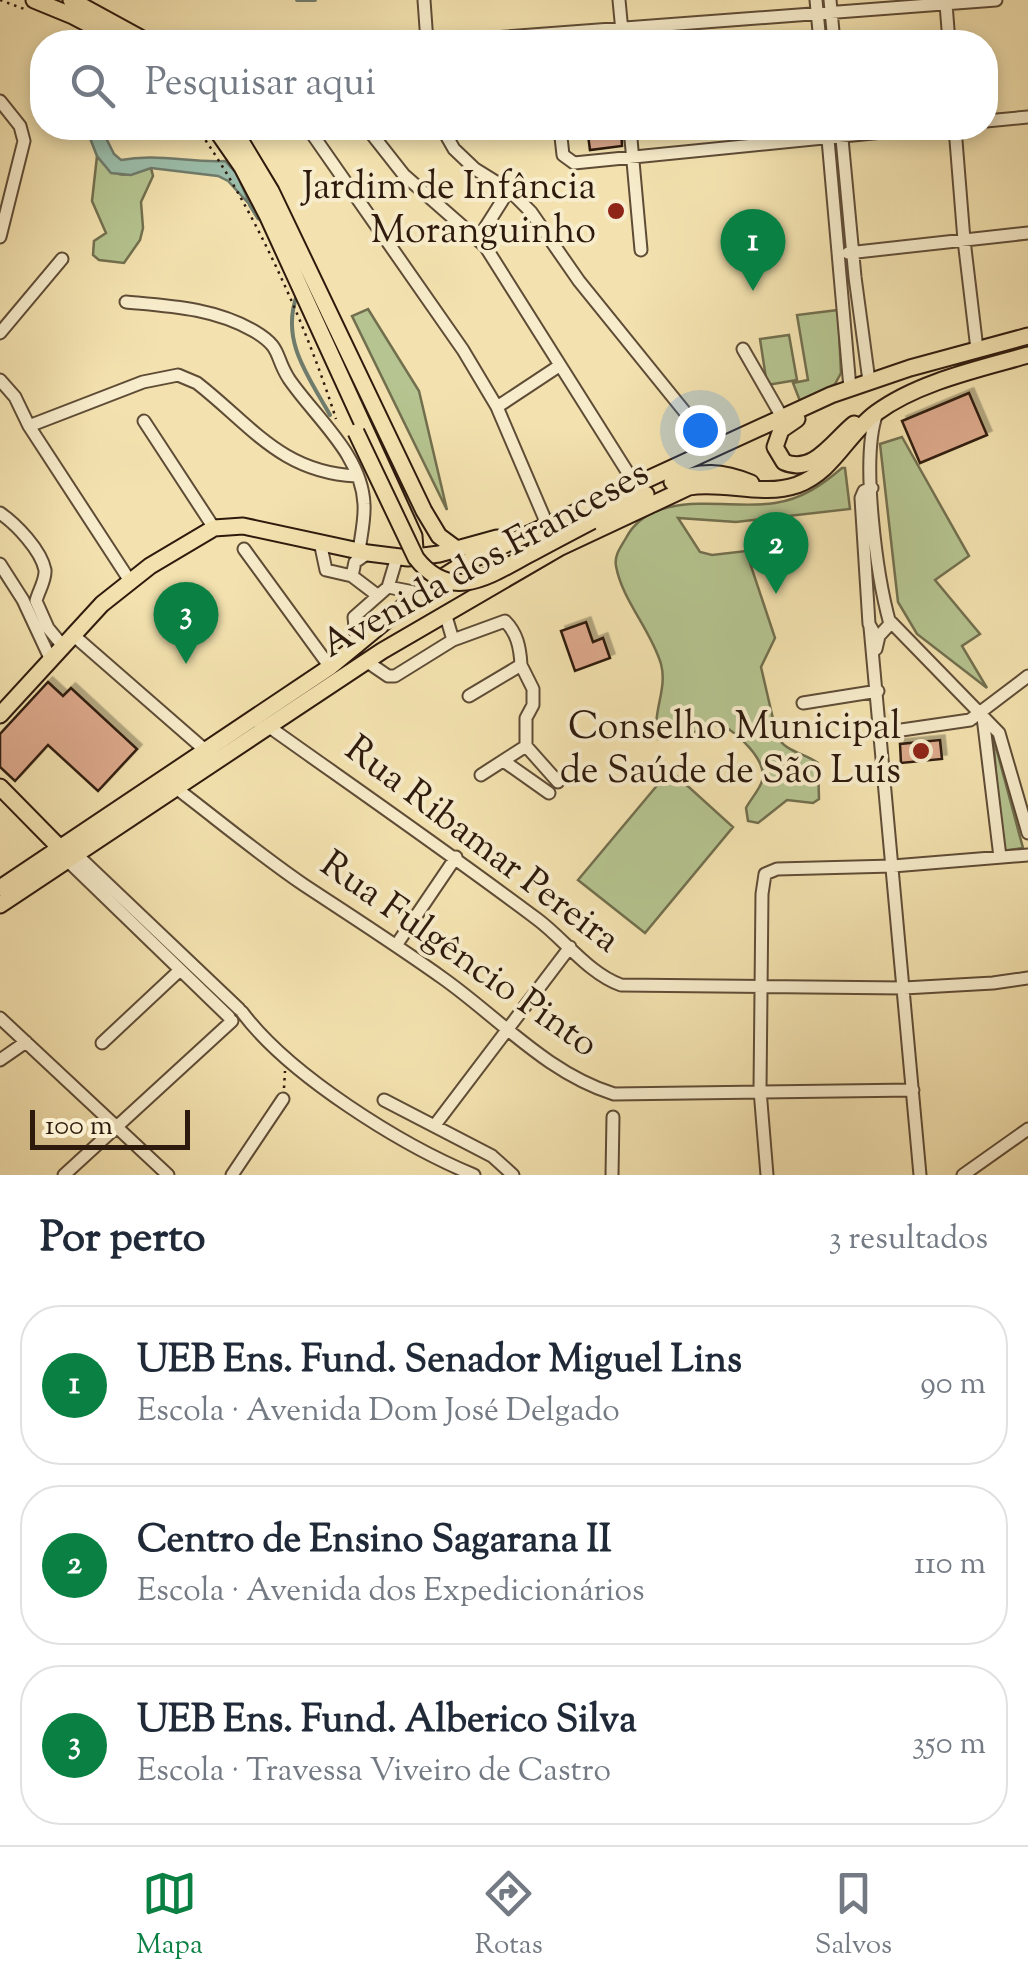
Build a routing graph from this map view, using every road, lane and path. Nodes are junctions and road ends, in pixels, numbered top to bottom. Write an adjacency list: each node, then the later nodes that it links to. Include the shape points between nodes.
1 (34, 0): 8 (main road)
2 (71, 0): 9 (main road)
3 (424, 0): 10 (street)
4 (619, 0): 11 (street)
5 (996, 0): 6 (street)
6 (946, 4): 7 (street); 13 (street)
7 (824, 7): 12 (street)
8 (100, 30)
9 (128, 30)
10 (426, 30)
11 (622, 30)
12 (664, 30)
13 (948, 30)
14 (0, 101): 32 (street, via 24,141)
15 (1028, 117): 16 (street)
16 (998, 120)
17 (205, 140): 54 (path, via 244,203 318,362)
18 (222, 140): 45 (main road)
19 (240, 140): 45 (main road, via 271,191)
20 (316, 140): 52 (street)
21 (376, 140): 33 (street, via 404,175)
22 (451, 140): 30 (street, via 465,159)
23 (561, 140): 29 (street, via 574,163)
24 (631, 140): 29 (street)
25 (768, 140): 29 (street)
26 (835, 140): 37 (street)
27 (836, 140): 36 (street)
28 (957, 140): 34 (street)
29 (633, 156): 35 (street)
30 (509, 190): 33 (street); 58 (street)
31 (1028, 233): 34 (street)
32 (0, 237)
33 (478, 239): 46 (street)
34 (964, 240): 36 (street); 43 (street)
35 (641, 250)
36 (853, 253): 37 (street); 49 (street)
37 (838, 254): 50 (street)
38 (62, 259): 40 (street)
39 (126, 302): 59 (street, via 228,318 272,344)
40 (0, 332)
41 (1028, 336): 43 (main road, Avenida dos Franceses)
42 (743, 349): 55 (street)
43 (977, 349): 47 (main road, Avenida dos Franceses)
44 (1028, 355): 51 (main road, Avenida dos Franceses)
45 (340, 357): 62 (main road, bridge, via 356,432 416,558 438,578 490,576 701,473); 68 (main road, via 432,526); 70 (main road, via 414,536 415,549)
46 (559, 366): 52 (street); 60 (street)
47 (910, 368): 49 (main road, Avenida dos Franceses); 51 (main road, via 792,422 777,436 776,452 790,465 810,462 855,424)
48 (0, 380): 57 (street)
49 (869, 381): 50 (main road, Avenida dos Franceses)
50 (850, 388): 55 (main road, Avenida dos Franceses)
51 (903, 398): 53 (main road, Avenida dos Franceses)
52 (498, 407): 64 (street)
53 (876, 413): 61 (street); 62 (main road, Avenida dos Franceses, via 820,472)
54 (335, 417)
55 (782, 417): 58 (main road, Avenida dos Franceses)
56 (144, 420): 65 (street)
57 (29, 426): 59 (street, via 178,375 295,463); 73 (street)
58 (714, 448): 60 (main road, Avenida dos Franceses)
59 (356, 476): 69 (street, via 364,504)
60 (635, 484): 64 (main road, Avenida dos Franceses)
61 (872, 488): 78 (street); 79 (street, via 861,498)
62 (779, 489): 77 (main road, Avenida dos Franceses, via 689,486)
63 (0, 513): 76 (street, via 44,567)
64 (547, 524): 68 (main road); 75 (main road, Avenida dos Franceses, via 463,564)
65 (214, 528): 66 (main road, via 243,526); 73 (main road)
66 (320, 542): 69 (main road); 72 (street, via 326,570)
67 (244, 549): 85 (street)
68 (458, 550): 70 (main road)
69 (364, 552): 70 (main road); 72 (street)
70 (403, 558): 74 (street)
71 (0, 564): 76 (street)
72 (352, 576): 74 (street)
73 (130, 580): 81 (main road)
74 (383, 591): 75 (street); 82 (street, via 354,617)
75 (419, 594): 82 (main road, Avenida dos Franceses)
76 (30, 600): 81 (street)
77 (445, 614): 80 (street); 82 (main road, Avenida dos Franceses)
78 (888, 617): 79 (street, via 889,628); 79 (street, via 876,613); 84 (street)
79 (876, 628): 84 (street); 87 (street)
80 (453, 640): 82 (street, via 392,677); 83 (street, via 506,621)
81 (61, 645): 91 (main road); 95 (street)
82 (362, 654): 85 (main road, Avenida dos Franceses); 92 (main road, Avenida dos Franceses)
83 (521, 664): 88 (street); 94 (street, via 533,690)
84 (936, 666): 90 (street)
85 (330, 668): 95 (main road, Avenida dos Franceses)
86 (1028, 676): 90 (street)
87 (878, 691): 89 (street); 93 (street)
88 (469, 696)
89 (802, 703)
90 (982, 713): 93 (street); 100 (street, via 999,732); 104 (street)
91 (0, 715)
92 (268, 726): 99 (main road, Avenida dos Franceses); 103 (street, Rua Ribamar Pereira)
93 (882, 732): 105 (street)
94 (526, 746): 96 (street); 96 (street, via 554,787)
95 (205, 750): 101 (main road, Avenida dos Franceses)
96 (505, 762): 97 (street)
97 (481, 775)
98 (0, 787): 101 (main road)
99 (176, 788): 101 (main road, Avenida dos Franceses); 108 (street, Rua Fulgêncio Pinto)
100 (1028, 833)
101 (71, 853): 106 (main road, Avenida dos Franceses); 107 (main road, Avenida dos Franceses); 110 (street); 114 (street)
102 (1028, 855): 104 (street)
103 (456, 857): 108 (street); 109 (street, Rua Ribamar Pereira)
104 (1000, 857): 105 (street)
105 (893, 866): 112 (street); 113 (street, via 768,872)
106 (0, 888)
107 (0, 905)
108 (396, 944): 116 (street, Rua Fulgêncio Pinto)
109 (570, 947): 113 (street, Rua Ribamar Pereira, via 621,985); 116 (street)
110 (180, 970): 114 (street); 118 (street)
111 (1028, 978): 112 (street, Rua Ribamar Pereira)
112 (904, 988): 113 (street, Rua Ribamar Pereira); 122 (street)
113 (762, 989): 121 (street)
114 (236, 1016): 120 (street); 127 (street)
115 (0, 1018): 117 (street)
116 (507, 1028): 121 (street, Rua Fulgêncio Pinto, via 550,1064 614,1094); 126 (street)
117 (26, 1042): 119 (street); 127 (street)
118 (102, 1043)
119 (0, 1060)
120 (292, 1062): 123 (path, via 284,1072); 132 (street, via 413,1148)
121 (760, 1090): 122 (street, Rua Fulgêncio Pinto); 135 (street)
122 (913, 1090): 136 (street)
123 (283, 1099): 131 (street)
124 (384, 1100): 126 (street)
125 (613, 1118): 134 (street)
126 (435, 1125): 133 (street)
127 (116, 1127): 129 (street); 130 (street)
128 (1028, 1129): 137 (street)
129 (64, 1175)
130 (168, 1175)
131 (232, 1175)
132 (474, 1175)
133 (513, 1175)
134 (612, 1175)
135 (767, 1175)
136 (920, 1175)
137 (963, 1175)

